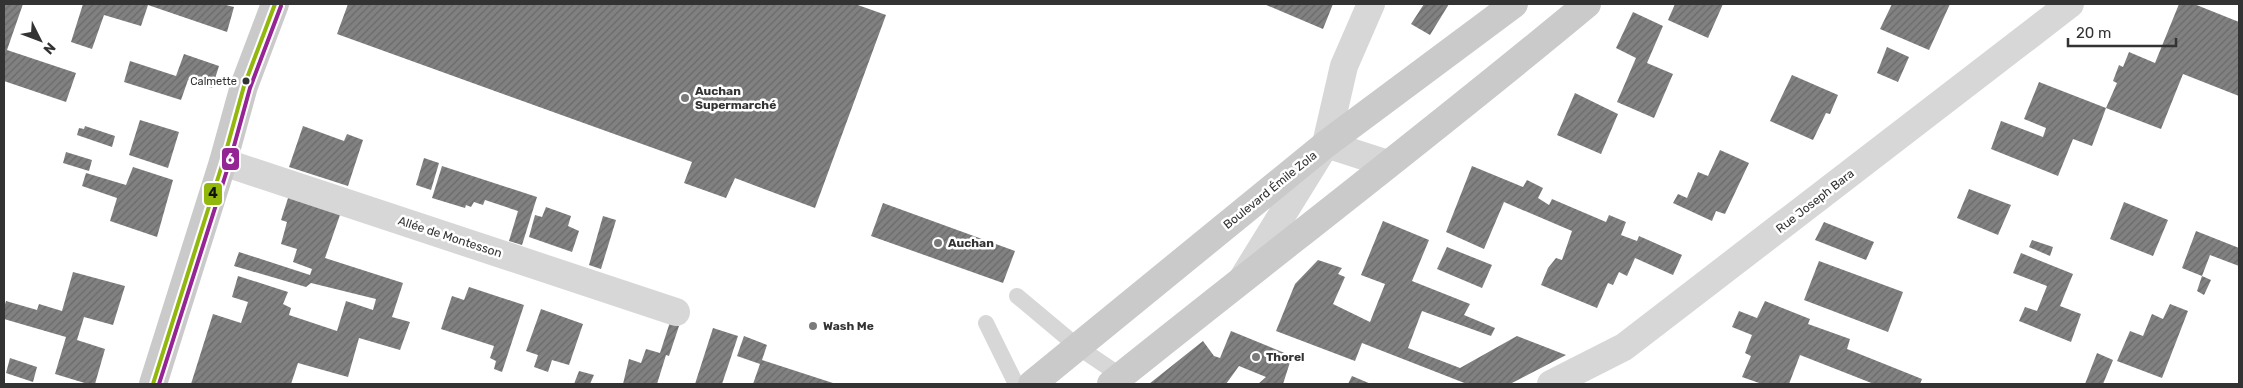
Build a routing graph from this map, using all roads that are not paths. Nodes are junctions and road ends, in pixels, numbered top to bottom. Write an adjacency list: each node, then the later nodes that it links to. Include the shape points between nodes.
1 (275, 4): 7 (main road, via 244,86)
2 (1371, 4): 6 (street, via 1344,66)
3 (1514, 4): 6 (main road, Boulevard Émile Zola)
4 (1587, 4): 8 (main road)
5 (2070, 4): 18 (street, Rue Joseph Bara, via 1624,348)
6 (1326, 144): 8 (street); 9 (street); 13 (main road, Boulevard Émile Zola)
7 (223, 162): 11 (street, Allée de Montesson); 15 (main road)
8 (1388, 164): 9 (main road)
9 (1242, 278): 14 (main road)
10 (1017, 296): 13 (lane)
11 (676, 312)
12 (986, 323): 16 (lane)
13 (1078, 347): 14 (lane); 17 (main road, Boulevard Émile Zola)
14 (1116, 380)
15 (154, 384)
16 (1016, 384)
17 (1032, 384)
18 (1551, 384)

